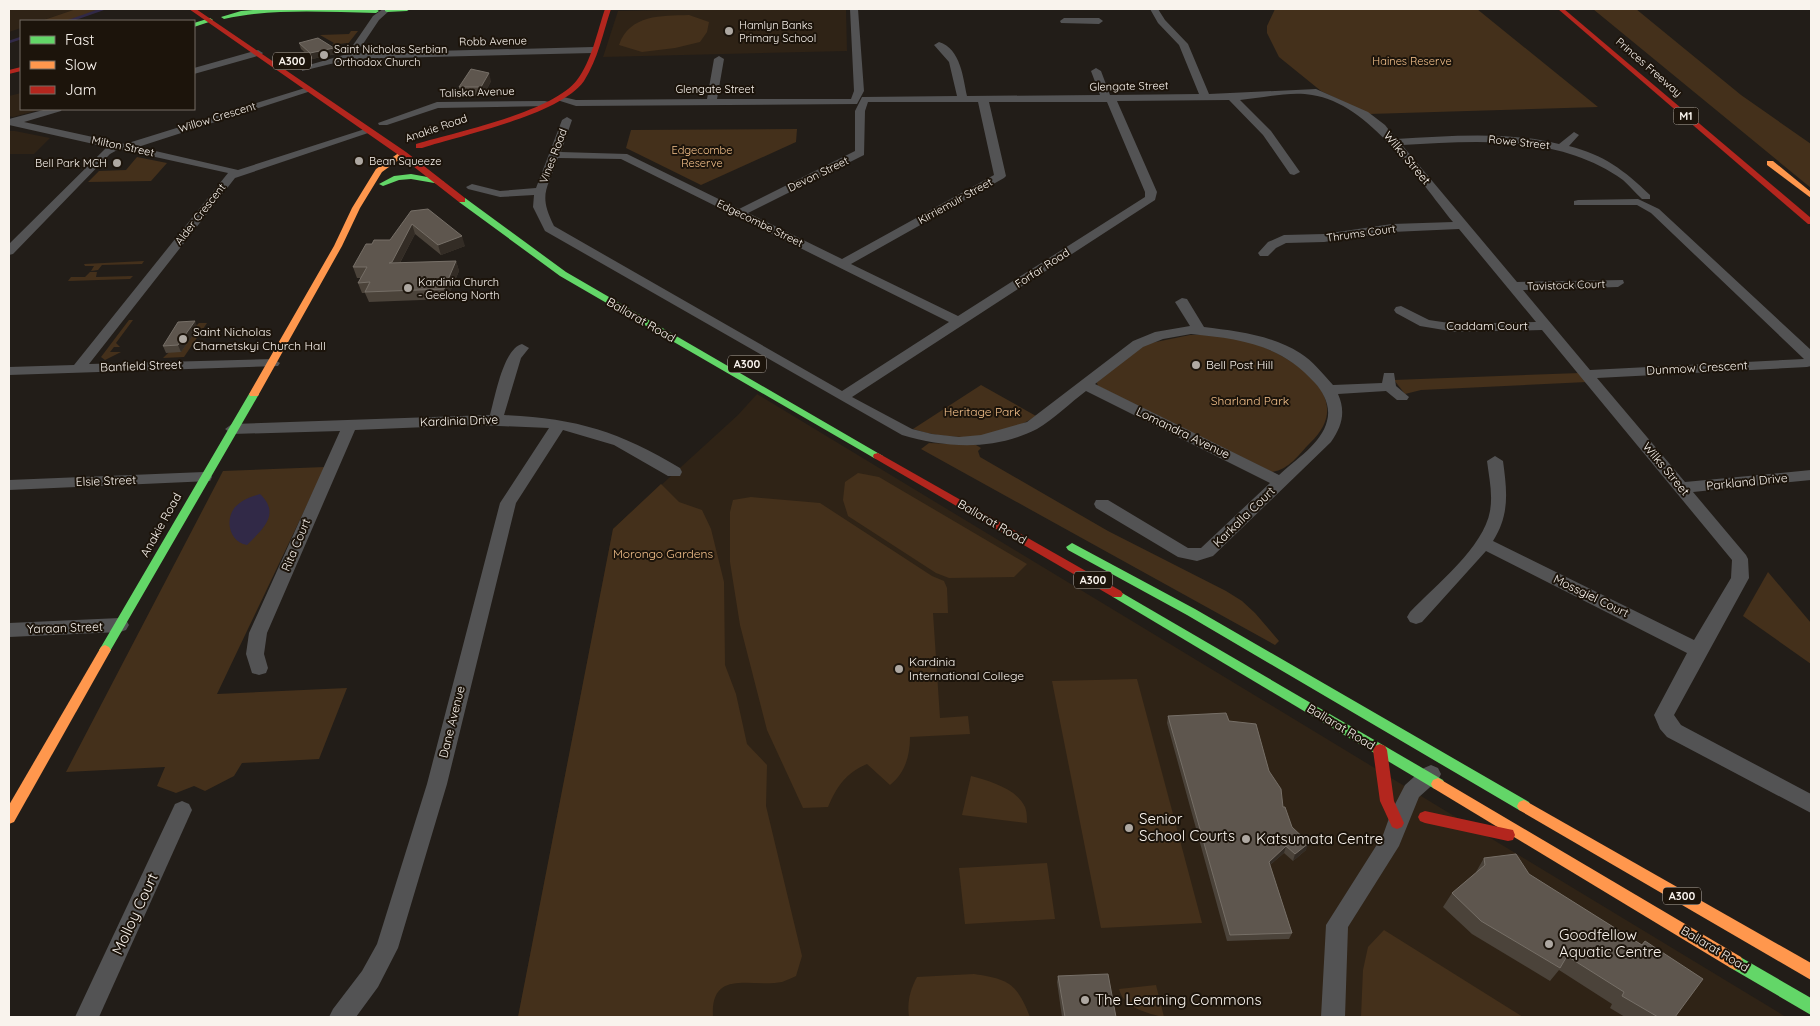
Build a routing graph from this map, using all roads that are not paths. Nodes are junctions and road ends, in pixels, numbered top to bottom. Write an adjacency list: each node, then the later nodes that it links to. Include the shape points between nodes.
1 (192, 9): 11 (main road, Ballarat Road / A300)
2 (402, 9): 3 (main road)
3 (407, 9): 4 (main road); 10 (main road)
4 (415, 9)
5 (608, 9): 19 (main road)
6 (854, 9): 38 (street, Devon Street)
7 (1079, 9): 14 (street)
8 (1154, 9): 30 (street, via 1183,44)
9 (1561, 9): 67 (main road, Princes Freeway / M1)
10 (380, 11): 12 (main road, via 263,11); 21 (street)
11 (210, 15): 12 (main road); 16 (main road); 20 (main road, Ballarat Road / A300)
12 (224, 17): 17 (main road)
13 (1064, 21): 14 (street)
14 (1084, 21): 15 (street)
15 (1099, 21)
16 (195, 24)
17 (239, 27)
18 (939, 45): 34 (street, via 949,51)
19 (593, 50): 21 (street, Robb Avenue); 31 (main road, via 580,90)
20 (258, 52): 24 (street); 28 (main road, Ballarat Road / A300)
21 (350, 56): 25 (street, Robb Avenue)
22 (719, 59): 36 (street)
23 (293, 62): 25 (main road, A300)
24 (195, 70)
25 (305, 70): 27 (main road, A300)
26 (1086, 78): 32 (street, via 1097,75)
27 (321, 80)
28 (309, 90): 46 (main road, Ballarat Road / A300); 50 (street, Willow Crescent)
29 (1232, 97): 30 (street, Glengate Street); 42 (street, Glengate Street, via 1302,90 1316,92); 56 (street, via 1267,133)
30 (1206, 98): 32 (street, Glengate Street)
31 (564, 99): 39 (street, Glengate Street); 40 (main road, Anakie Road); 51 (main road, Anakie Road)
32 (1109, 99): 35 (street, Glengate Street); 77 (street, Forfar Road, via 1151,198)
33 (889, 100): 34 (street, Glengate Street); 38 (street, Glengate Street)
34 (963, 100): 35 (street, Glengate Street)
35 (983, 100): 72 (street, Kirriemuir Street, via 1000,176)
36 (712, 101): 37 (street, Glengate Street); 39 (street, Glengate Street)
37 (834, 101): 38 (street, Glengate Street)
38 (860, 101): 66 (street, Devon Street, via 860,153)
39 (597, 102)
40 (545, 104): 44 (street, Taliska Avenue, via 437,105); 51 (main road, Anakie Road)
41 (54, 110): 45 (street)
42 (1364, 114): 49 (street, Wilks Street)
43 (567, 120): 54 (street, Vines Road)
44 (379, 121): 47 (main road)
45 (11, 122): 50 (street, Milton Street)
46 (369, 131): 55 (main road, Ballarat Road / A300); 57 (street, Alder Crescent)
47 (397, 132)
48 (1574, 135): 52 (street)
49 (1393, 142): 52 (street, Rowe Street, via 1499,139); 68 (street, Wilks Street)
50 (122, 146): 57 (street, Milton Street); 70 (street, Willow Crescent, via 106,152)
51 (421, 148): 55 (main road, Anakie Road)
52 (1561, 148): 63 (street, Rowe Street, via 1609,167)
53 (1760, 154): 61 (main road)
54 (554, 155): 62 (street, Vines Road); 66 (street, Edgecombe Street, via 621,155)
55 (406, 156): 58 (main road, Ballarat Road / A300); 59 (main road, Anakie Road); 69 (main road, Anakie Road, via 386,164 376,175)
56 (1294, 172)
57 (236, 174): 83 (street, Alder Crescent, via 227,180)
58 (440, 182): 59 (main road, via 410,176); 109 (main road, Ballarat Road / A300, via 563,274 1166,622)
59 (383, 184): 69 (main road, Anakie Road, via 363,217)
60 (468, 184): 62 (street, Vines Road, via 500,194); 65 (main road)
61 (1811, 196)
62 (539, 198): 88 (street, via 551,229)
63 (1642, 200): 64 (street); 82 (street, Rowe Street, via 1809,354 1811,360)
64 (1578, 203)
65 (494, 206)
66 (739, 213): 72 (street, Edgecombe Street)
67 (1811, 222)
68 (1463, 225): 71 (street, Thrums Court, via 1392,228 1324,238 1284,239); 74 (street, Wilks Street)
69 (338, 246): 81 (main road, Anakie Road)
70 (9, 251)
71 (1264, 253)
72 (842, 264): 77 (street, Edgecombe Street)
73 (1618, 283): 74 (street, Tavistock Court)
74 (1514, 286): 78 (street, Wilks Street)
75 (1182, 302): 79 (street)
76 (1401, 310): 78 (street, Caddam Court, via 1425,323 1456,328)
77 (959, 322): 88 (street, Forfar Road)
78 (1546, 326): 85 (street, Wilks Street)
79 (1199, 330): 86 (street, via 1160,335 1138,344); 87 (street, via 1240,335 1295,356)
80 (522, 348): 90 (street, via 514,357)
81 (272, 363): 83 (street, Banfield Street); 93 (main road, Anakie Road)
82 (1807, 363): 85 (street, Dunmow Crescent)
83 (79, 368): 84 (street, Banfield Street)
84 (9, 371)
85 (1588, 374): 100 (street, Wilks Street)
86 (1085, 385): 88 (street, via 1032,425 972,441 931,439 906,432); 98 (street, Lomandra Avenue)
87 (1329, 390): 89 (street, via 1389,382); 98 (street, Karkalla Court, via 1335,404 1335,421 1326,439)
88 (842, 397)
89 (1402, 397)
90 (496, 419): 91 (street, Kardinia Drive); 92 (street, Kardinia Drive)
91 (559, 424): 95 (street, Kardinia Drive, via 601,434 628,445); 122 (street, Dane Avenue, via 508,503 437,784 387,948 370,979)
92 (350, 425): 93 (street, Kardinia Drive); 108 (street, Rita Court, via 258,633 255,654)
93 (232, 429): 97 (main road, Anakie Road)
94 (1495, 461): 103 (street, via 1496,518)
95 (674, 472)
96 (1811, 476): 100 (street, Parkland Drive)
97 (204, 477): 99 (street, Elsie Street); 105 (main road, Anakie Road)
98 (1281, 482): 101 (street, Karkalla Court, via 1207,552 1197,555 1184,553)
99 (9, 485)
100 (1682, 488): 107 (street, Wilks Street, via 1736,552 1741,566 1740,578)
101 (1102, 504)
102 (1064, 543): 110 (main road, Ballarat Road / A300)
103 (1483, 543): 104 (street); 107 (street, Mossgiel Court)
104 (1416, 618)
105 (120, 625): 106 (street, Yaraan Street); 116 (main road, Anakie Road)
106 (9, 630)
107 (1698, 650): 113 (street, Wilks Street, via 1664,715 1667,723 1674,731)
108 (259, 668)
109 (1380, 750): 111 (main road, Ballarat Road / A300); 117 (main road)
110 (1450, 761): 111 (street); 112 (street); 119 (main road, Ballarat Road / A300)
111 (1425, 778): 112 (main road, Ballarat Road / A300); 117 (street, via 1412,791)
112 (1446, 789): 115 (street); 118 (main road, Ballarat Road / A300)
113 (1811, 804)
114 (182, 810): 121 (street, Molloy Court)
115 (1425, 817): 117 (street); 118 (main road)
116 (9, 818)
117 (1394, 831): 123 (street, via 1337,925)
118 (1529, 837): 120 (main road, Ballarat Road / A300)
119 (1811, 972)
120 (1811, 1007)
121 (87, 1017)
122 (341, 1017)
123 (1333, 1017)

